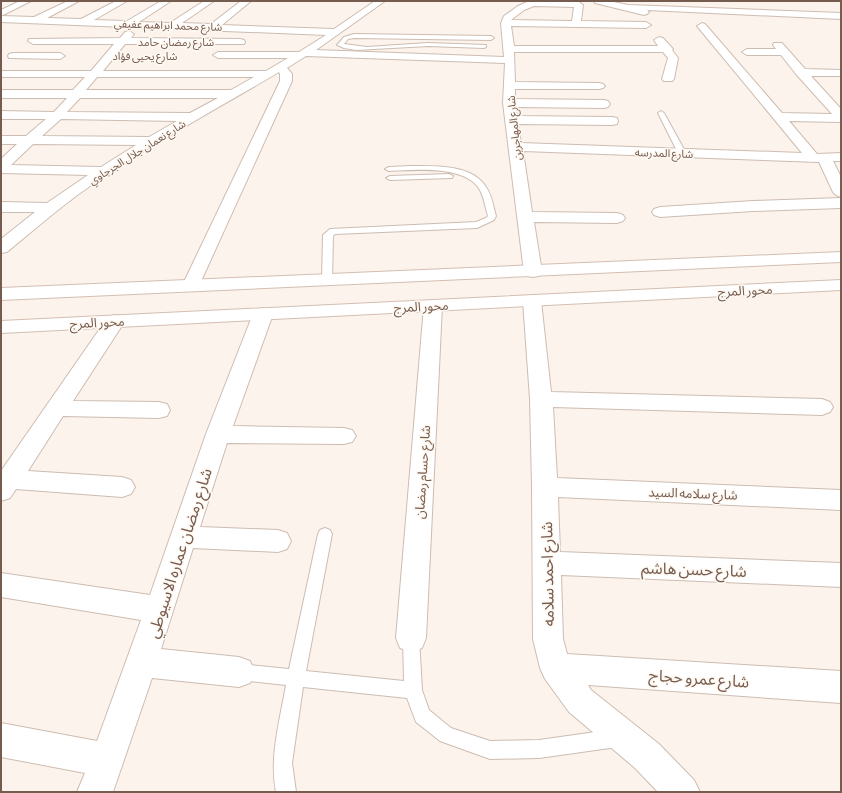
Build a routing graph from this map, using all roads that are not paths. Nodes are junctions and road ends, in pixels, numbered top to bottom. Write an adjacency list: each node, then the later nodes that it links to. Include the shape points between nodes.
1 (28, 1): 17 (street)
2 (75, 1): 23 (street)
3 (123, 1): 25 (street)
4 (167, 1): 26 (street)
5 (210, 1): 28 (street)
6 (247, 1): 30 (street)
7 (381, 1): 33 (street, شارع نعمان جلال الجرجاوي)
8 (598, 1): 13 (street)
9 (699, 1): 16 (street)
10 (729, 1): 18 (street)
11 (534, 2): 27 (street, via 579,5); 44 (street, via 513,12 507,18)
12 (776, 5): 19 (street)
13 (631, 6): 15 (street); 29 (street)
14 (806, 6): 20 (street)
15 (669, 9): 16 (street)
16 (706, 11): 18 (street)
17 (1, 12)
18 (736, 12): 19 (street)
19 (783, 14): 20 (street)
20 (815, 15): 21 (street)
21 (841, 16)
22 (1, 18): 23 (street, شارع محمد ابراهيم عفيفي)
23 (35, 20): 24 (street, شارع محمد ابراهيم عفيفي)
24 (57, 21): 25 (street, شارع محمد ابراهيم عفيفي); 34 (street)
25 (84, 22): 26 (street, شارع محمد ابراهيم عفيفي)
26 (134, 24): 28 (street, شارع محمد ابراهيم عفيفي); 37 (street)
27 (576, 24): 29 (street); 44 (street)
28 (173, 25): 30 (street, شارع محمد ابراهيم عفيفي)
29 (646, 25): 41 (street, via 654,38)
30 (213, 27): 33 (street, شارع محمد ابراهيم عفيفي)
31 (716, 27): 74 (street, via 698,25)
32 (421, 30): 35 (lane)
33 (335, 32): 42 (street, شارع نعمان جلال الجرجاوي, via 320,43)
34 (33, 36): 37 (street, شارع رمضان حامد); 51 (street)
35 (420, 37): 36 (lane); 39 (lane); 39 (lane, via 354,36 346,38 340,45 383,48)
36 (491, 38)
37 (123, 41): 38 (street, شارع رمضان حامد); 48 (street)
38 (249, 42)
39 (420, 44): 40 (lane); 50 (lane)
40 (484, 46)
41 (668, 49): 44 (street); 53 (street, via 673,58)
42 (302, 50): 45 (street); 50 (street); 54 (street, شارع نعمان جلال الجرجاوي)
43 (747, 52): 55 (street, via 781,49)
44 (511, 54): 50 (street); 59 (street); 61 (street); 67 (street, شارع المهاجرين)
45 (205, 55)
46 (73, 56): 51 (street)
47 (95, 56): 48 (street, شارع يحيى فؤاد)
48 (110, 56): 49 (street, شارع يحيى فؤاد); 56 (street)
49 (126, 56)
50 (419, 57)
51 (6, 60)
52 (657, 64): 53 (street)
53 (671, 65): 60 (street)
54 (274, 70): 56 (street); 66 (street, شارع نعمان جلال الجرجاوي); 102 (street, via 286,74 286,81)
55 (800, 72): 57 (street); 62 (street)
56 (95, 73): 58 (street); 65 (street)
57 (841, 73)
58 (1, 74)
59 (583, 76)
60 (668, 79)
61 (599, 86)
62 (813, 86): 63 (street); 69 (street)
63 (827, 86)
64 (1, 94): 65 (street)
65 (77, 94): 66 (street); 72 (street)
66 (232, 94): 73 (street, شارع نعمان جلال الجرجاوي)
67 (509, 103): 68 (street); 76 (street, شارع المهاجرين)
68 (604, 104)
69 (835, 105): 75 (street)
70 (661, 113): 82 (lane)
71 (1, 115): 72 (street)
72 (58, 115): 73 (street); 79 (street)
73 (193, 117): 80 (street, شارع نعمان جلال الجرجاوي)
74 (779, 117): 75 (street); 84 (street)
75 (841, 118)
76 (511, 120): 77 (street); 81 (street, شارع المهاجرين)
77 (612, 121)
78 (1, 140): 79 (street)
79 (30, 140): 80 (street); 85 (street)
80 (152, 141): 86 (street, شارع نعمان جلال الجرجاوي)
81 (515, 147): 82 (street, شارع المدرسه); 93 (street, شارع المهاجرين)
82 (682, 153): 84 (street, شارع المدرسه)
83 (841, 157): 84 (street, شارع المدرسه)
84 (819, 158): 88 (street)
85 (1, 168): 86 (street)
86 (103, 172): 91 (street, شارع نعمان جلال الجرجاوي)
87 (390, 174): 99 (lane, via 437,168 466,176 480,184 484,190 492,216 490,220 478,225 333,231 328,235)
88 (841, 192)
89 (841, 203): 92 (street)
90 (1, 207): 91 (street)
91 (51, 208): 95 (street, شارع نعمان جلال الجرجاوي)
92 (660, 212)
93 (524, 216): 94 (street); 98 (street, شارع المهاجرين)
94 (617, 218)
95 (5, 241)
96 (841, 257): 97 (street)
97 (822, 258): 98 (street); 100 (street)
98 (533, 272): 99 (street)
99 (326, 280): 102 (street)
100 (841, 280)
101 (841, 285): 104 (street, محور المرج)
102 (191, 286): 103 (street)
103 (1, 294)
104 (532, 301): 105 (street, محور المرج); 109 (street, شارع احمد سلامه)
105 (434, 306): 106 (street, محور المرج); 126 (street, شارع حسام رمضان)
106 (263, 314): 107 (street, محور المرج); 113 (street, شارع رمضان عماره الاسيوطي)
107 (115, 321): 108 (street, محور المرج); 111 (street)
108 (1, 327)
109 (541, 400): 110 (street); 117 (street, شارع احمد سلامه)
110 (822, 407)
111 (56, 408): 112 (street); 115 (street)
112 (160, 410)
113 (218, 434): 114 (street); 120 (street, شارع رمضان عماره الاسيوطي)
114 (344, 436)
115 (6, 485): 116 (street)
116 (122, 487)
117 (545, 487): 118 (street, شارع سلامه السيد); 122 (street, شارع احمد سلامه)
118 (841, 500)
119 (325, 534): 130 (lane)
120 (184, 537): 121 (street); 125 (street, شارع رمضان عماره الاسيوطي)
121 (278, 541)
122 (546, 563): 123 (street, شارع حسن هاشم); 128 (street, شارع احمد سلامه, via 548,639)
123 (841, 575)
124 (1, 585): 125 (street)
125 (160, 610): 127 (street, شارع رمضان عماره الاسيوطي)
126 (411, 638): 132 (lane)
127 (142, 662): 129 (street); 135 (street, شارع رمضان عماره الاسيوطي)
128 (556, 668): 131 (street, شارع عمرو حجاج); 133 (street, شارع احمد سلامه, via 580,701)
129 (239, 672): 130 (lane)
130 (296, 678): 132 (lane); 137 (lane, via 282,766)
131 (841, 687)
132 (413, 690): 133 (lane, via 422,716 446,735 490,750 539,748)
133 (624, 738): 138 (street, شارع احمد سلامه)
134 (1, 740): 135 (street)
135 (107, 760): 136 (street, شارع رمضان عماره الاسيوطي)
136 (95, 792)
137 (286, 792)
138 (682, 792)

